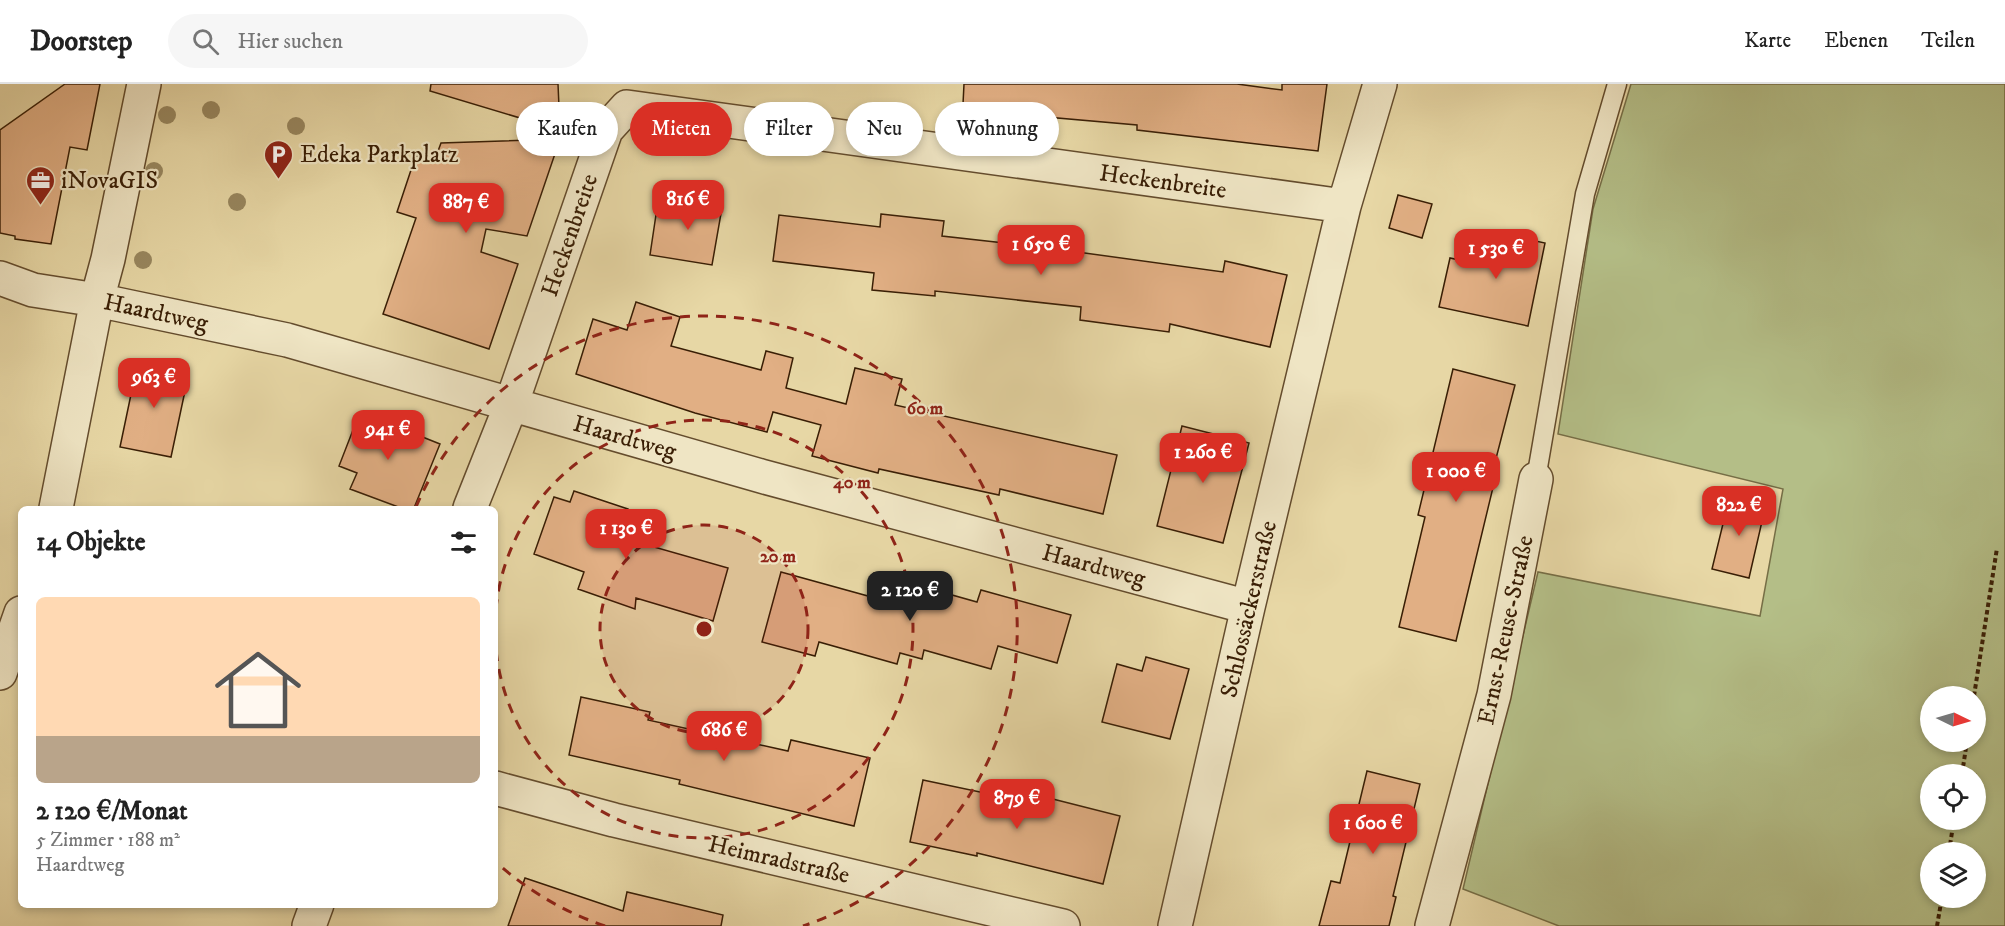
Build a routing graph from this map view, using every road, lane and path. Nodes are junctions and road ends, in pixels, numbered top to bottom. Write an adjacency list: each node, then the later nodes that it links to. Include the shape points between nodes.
1 (144, 84): 6 (street)
2 (1380, 84): 4 (street, Schlossäckerstraße)
3 (1617, 84): 8 (lane, Ernst-Reuse-Straße, via 1585,194)
4 (1344, 206): 7 (street, Heckenbreite, via 627,107 606,130); 12 (street, Schlossäckerstraße)
5 (0, 278): 6 (street, Haardtweg, via 33,290)
6 (97, 300): 7 (street, Haardtweg, via 287,340); 9 (street)
7 (511, 405): 10 (street, Heckenbreite); 12 (street, Haardtweg)
8 (1536, 479): 22 (street, Ernst-Reuse-Straße, via 1494,695)
9 (56, 506)
10 (471, 506)
11 (1997, 548): 15 (path)
12 (1248, 607): 21 (street, Schlossäckerstraße)
13 (18, 621): 14 (street)
14 (0, 672)
15 (1976, 686)
16 (498, 789): 20 (street, Heimradstraße)
17 (316, 908): 19 (street)
18 (1940, 908): 23 (path)
19 (309, 926)
20 (1063, 926)
21 (1175, 926)
22 (1432, 926)
23 (1937, 926)

